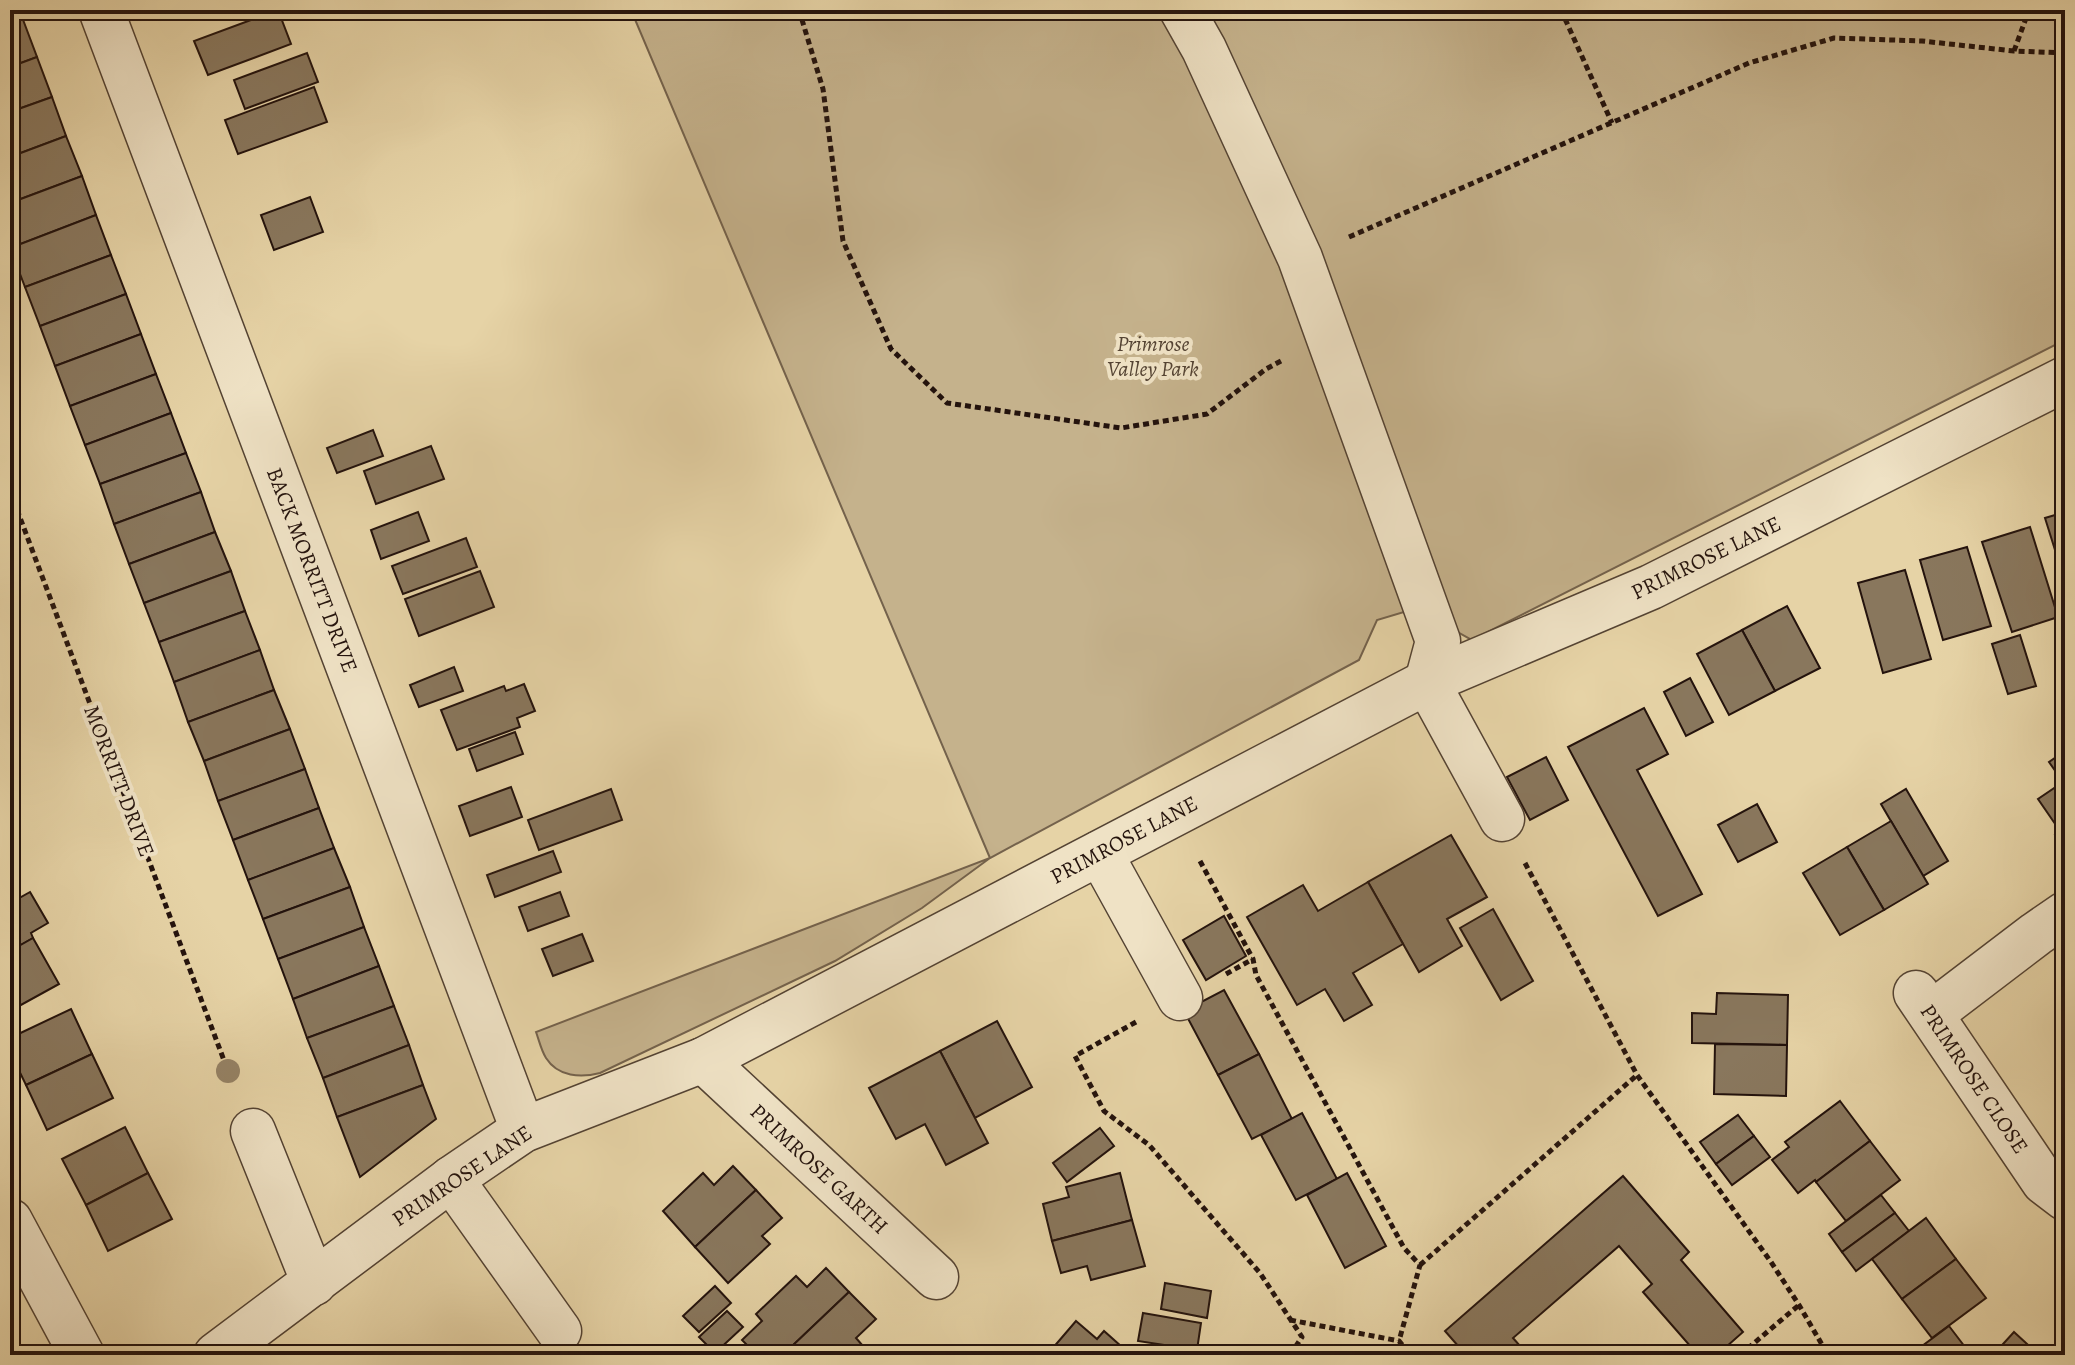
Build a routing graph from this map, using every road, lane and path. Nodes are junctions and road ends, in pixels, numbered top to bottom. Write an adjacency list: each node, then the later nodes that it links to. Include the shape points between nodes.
1 (101, 10): 23 (street, BACK MORRITT DRIVE)
2 (799, 10): 10 (path, via 823,89 843,241 891,349 947,403 1121,428 1207,414 1266,369)
3 (1182, 10): 9 (street)
4 (1561, 10): 8 (path)
5 (2029, 10): 6 (path)
6 (2014, 51): 7 (path); 8 (path, via 1834,38 1749,63)
7 (2065, 53)
8 (1612, 123): 9 (path)
9 (1300, 258): 10 (street)
10 (1328, 336): 13 (street, via 1438,641)
11 (2065, 379): 13 (street, PRIMROSE LANE, via 1651,587)
12 (10, 491): 20 (path, MORRITT DRIVE)
13 (1427, 682): 14 (street, PRIMROSE LANE); 15 (street)
14 (1174, 814): 16 (street, PRIMROSE LANE); 28 (path, via 1404,1248)
15 (1502, 819): 21 (path)
16 (1100, 853): 18 (street); 19 (street, PRIMROSE LANE)
17 (2065, 914): 26 (street, PRIMROSE CLOSE, via 1924,1003 2044,1182)
18 (1180, 998)
19 (703, 1060): 23 (street, PRIMROSE LANE); 29 (street, PRIMROSE GARTH)
20 (228, 1071)
21 (1637, 1075): 28 (path); 31 (path)
22 (1104, 1111): 32 (path, via 1149,1145 1260,1273)
23 (523, 1130): 25 (street, PRIMROSE LANE)
24 (253, 1131): 30 (street)
25 (451, 1179): 30 (street, PRIMROSE LANE); 33 (street)
26 (2065, 1198)
27 (10, 1221): 35 (street)
28 (1420, 1265): 34 (path)
29 (936, 1277)
30 (314, 1283): 36 (street, PRIMROSE LANE)
31 (1799, 1305): 39 (path); 40 (path)
32 (1290, 1320): 34 (path); 37 (path, via 1302,1337)
33 (559, 1331)
34 (1399, 1341): 38 (path)
35 (82, 1355)
36 (216, 1355)
37 (1290, 1355)
38 (1411, 1355)
39 (1740, 1355)
40 (1828, 1355)

